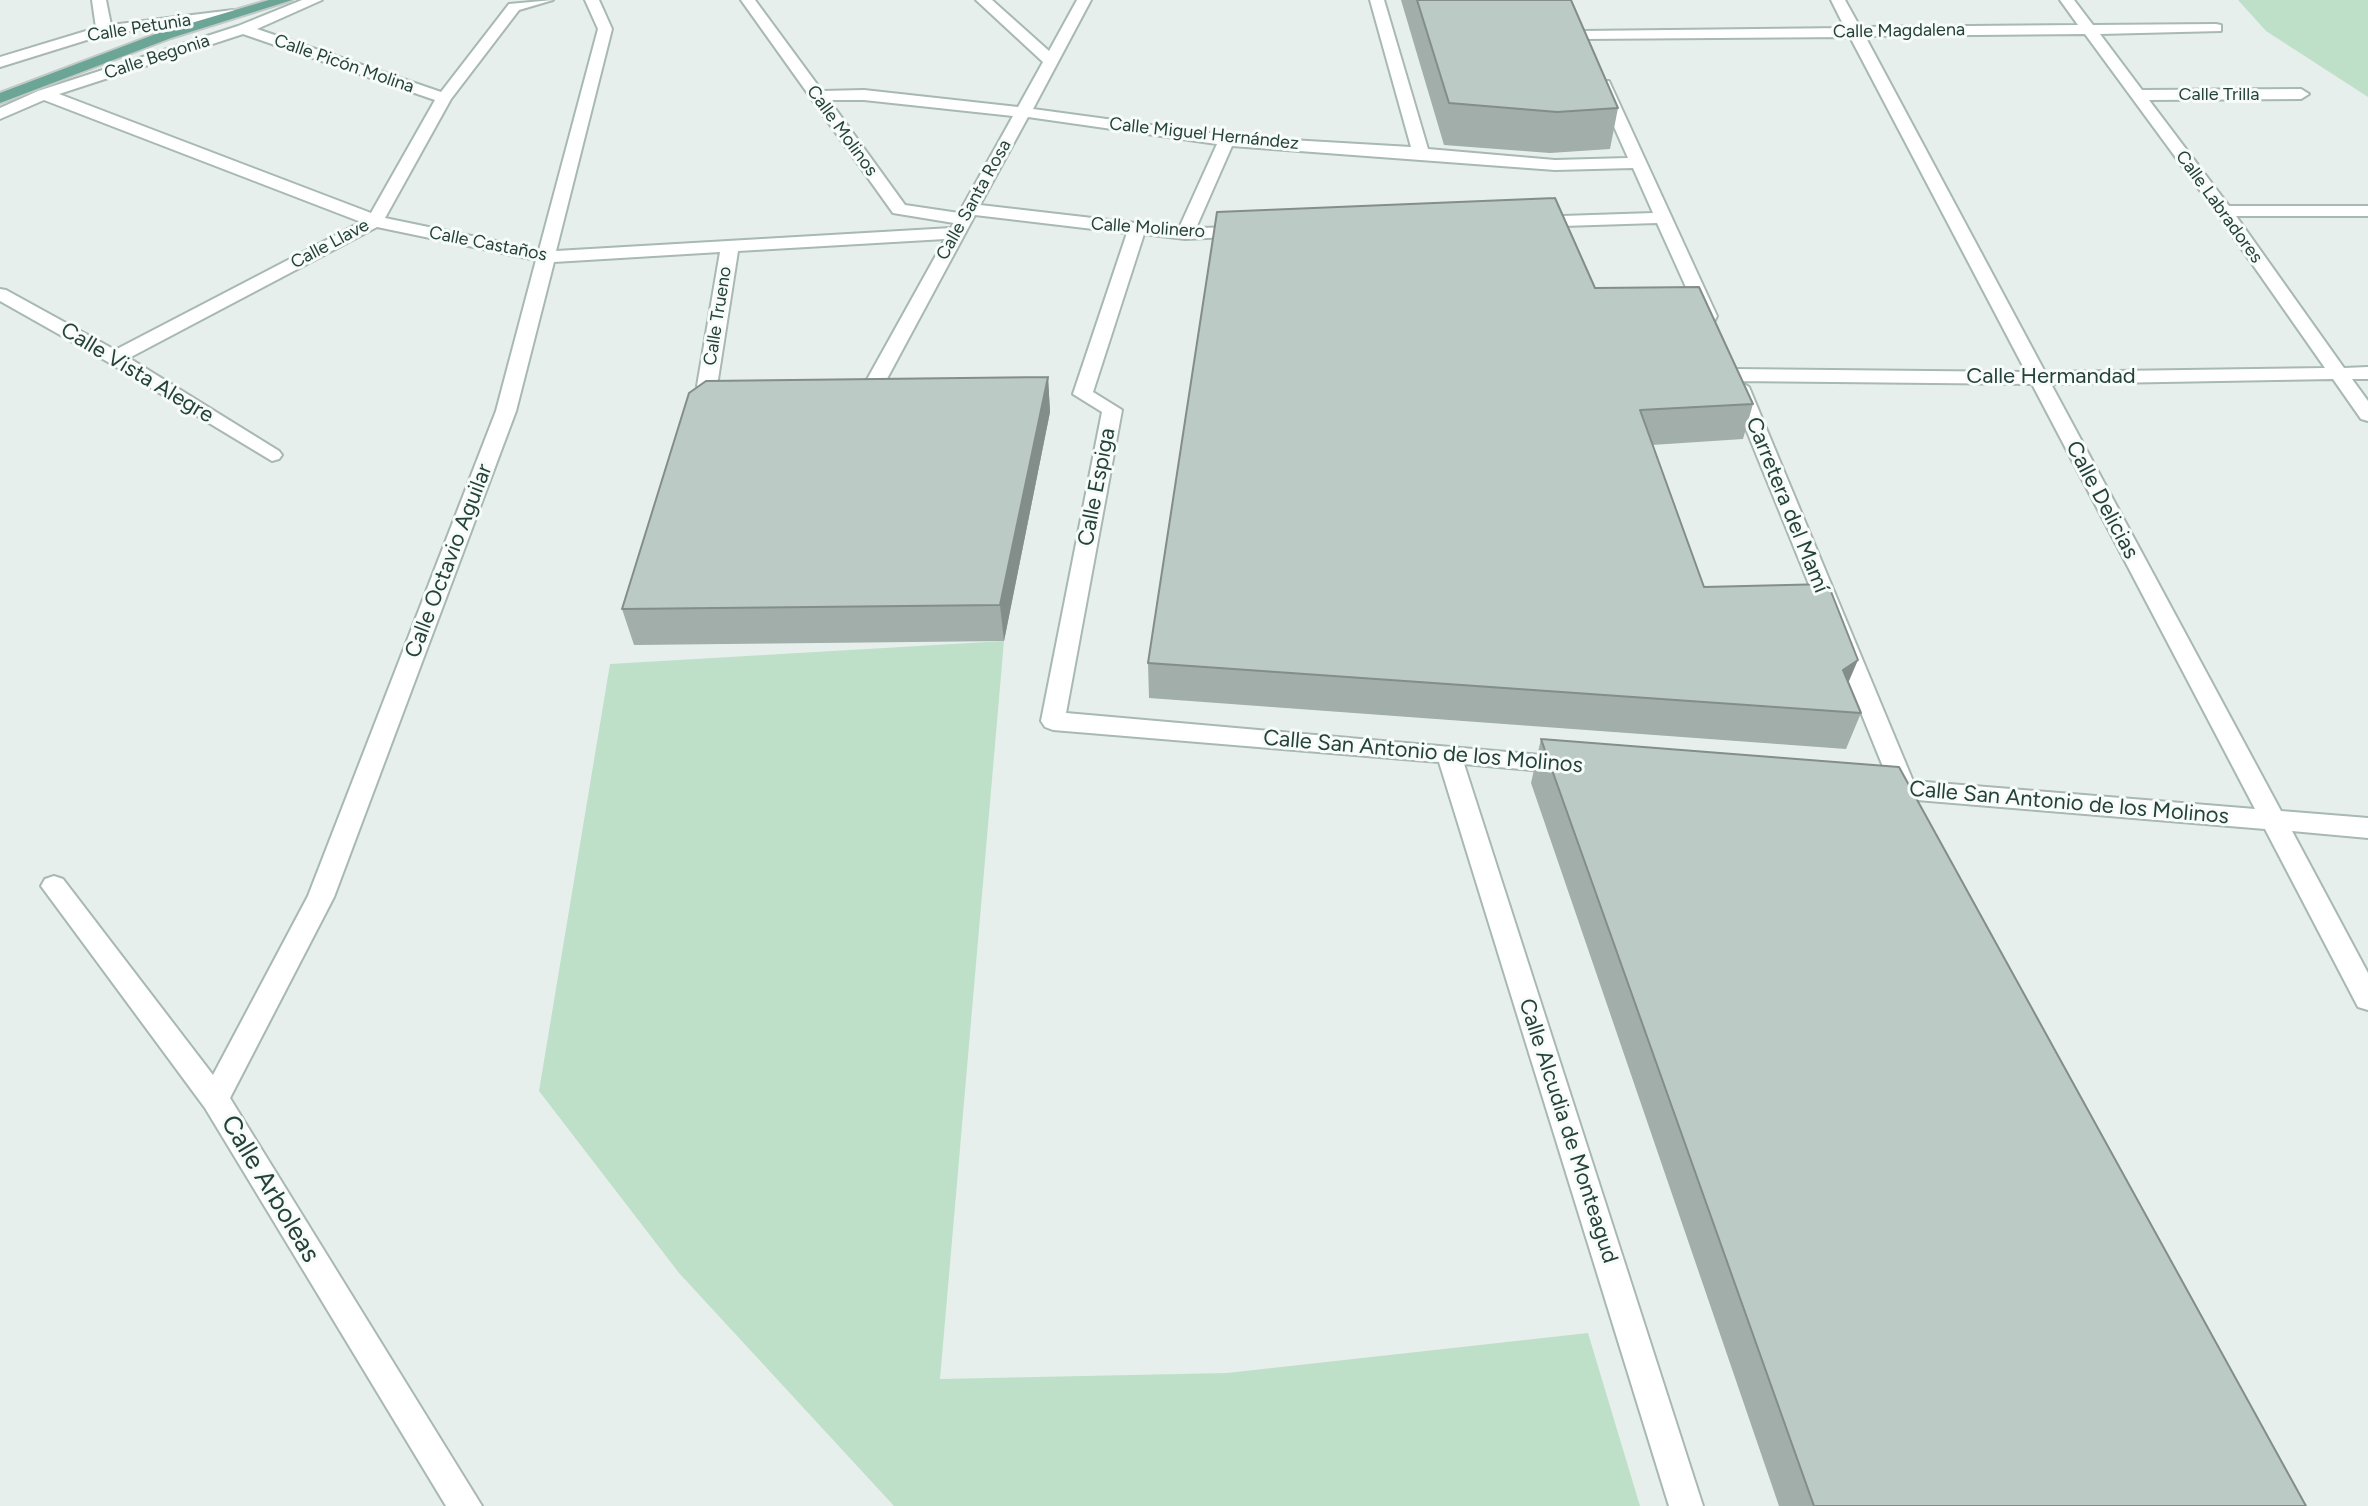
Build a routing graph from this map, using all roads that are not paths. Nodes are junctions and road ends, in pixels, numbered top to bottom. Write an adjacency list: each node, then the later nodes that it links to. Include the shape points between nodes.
1 (99, 0): 17 (street)
2 (285, 0): 12 (main road)
3 (315, 0): 16 (street, Calle Begonia)
4 (546, 0): 26 (street, Calle Llave, via 514,7)
5 (592, 0): 42 (street, Calle Octavio Aguilar, via 605,29)
6 (748, 0): 24 (street, Calle Molinos)
7 (983, 0): 19 (street)
8 (1084, 0): 19 (street, Calle Santa Rosa)
9 (1377, 0): 30 (street)
10 (1838, 0): 18 (street, Calle Delicias)
11 (2067, 0): 14 (street, Calle Labradores)
12 (233, 14): 17 (street, Calle Petunia); 21 (main road, via 166,35)
13 (1577, 23): 18 (street, Calle Magdalena); 31 (street, Carretera del Mamí)
14 (2090, 28): 15 (street, Calle Magdalena); 18 (street, Calle Magdalena); 23 (street, Calle Labradores)
15 (2216, 28)
16 (243, 29): 21 (street, Calle Begonia); 26 (street, Calle Picón Molina)
17 (104, 30): 20 (street, Calle Petunia)
18 (1853, 32): 48 (street, Calle Delicias)
19 (1050, 60): 27 (street, Calle Santa Rosa)
20 (0, 62)
21 (37, 90): 25 (main road); 28 (street, Calle Begonia); 36 (street, Calle Castaños)
22 (2301, 94): 23 (street, Calle Trilla)
23 (2136, 95): 32 (street, Calle Labradores)
24 (816, 96): 27 (street, Calle Miguel Hernández, via 864,95); 35 (street, Calle Molinos, via 899,209)
25 (0, 98)
26 (444, 98): 36 (street, Calle Llave)
27 (1023, 112): 29 (street, Calle Miguel Hernández); 35 (street, Calle Santa Rosa)
28 (0, 114)
29 (1227, 140): 30 (street, Calle Miguel Hernández); 40 (street)
30 (1421, 153): 31 (street, Calle Miguel Hernández, via 1555,165)
31 (1640, 163): 34 (street, Carretera del Mamí)
32 (2224, 211): 33 (street); 45 (street, Calle Labradores)
33 (2368, 211)
34 (1665, 218): 37 (street); 47 (street, Carretera del Mamí)
35 (962, 220): 38 (street, Calle Molinero); 41 (street, Calle Castaños); 50 (street, Calle Santa Rosa, via 858,402)
36 (375, 221): 42 (street, Calle Castaños); 44 (street, Calle Llave)
37 (1510, 223)
38 (1137, 229): 40 (street, Calle Molinero); 53 (street, Calle Espiga, via 1083,394 1112,410)
39 (1262, 231): 40 (street, Calle Molinero)
40 (1185, 234)
41 (730, 247): 42 (street, Calle Castaños); 49 (street, Calle Trueno)
42 (546, 257): 63 (street, Calle Octavio Aguilar, via 506,411 321,897)
43 (0, 294): 44 (street, Calle Vista Alegre)
44 (115, 358): 52 (street, Calle Vista Alegre)
45 (2337, 373): 46 (street, Calle Hermandad); 48 (street, Calle Hermandad); 51 (street, Calle Labradores)
46 (2368, 373)
47 (1734, 375): 48 (street, Calle Hermandad); 57 (street, Carretera del Mamí)
48 (2037, 378): 59 (street, Calle Delicias)
49 (707, 386)
50 (894, 400)
51 (2368, 415)
52 (272, 455)
53 (1053, 721): 54 (street, Calle San Antonio de los Molinos)
54 (1449, 755): 55 (street, Calle San Antonio de los Molinos); 65 (street, Calle Alcudia de Monteagud)
55 (1590, 766)
56 (1857, 785): 57 (street, Calle San Antonio de los Molinos)
57 (1904, 789): 58 (street, Carretera del Mamí); 59 (street, Calle San Antonio de los Molinos)
58 (1917, 818)
59 (2273, 819): 60 (street, Calle San Antonio de los Molinos); 62 (street, Calle Delicias)
60 (2368, 828)
61 (54, 886): 63 (street, Calle Arboleas)
62 (2368, 999)
63 (215, 1099): 64 (street, Calle Arboleas)
64 (465, 1506)
65 (1686, 1506)

